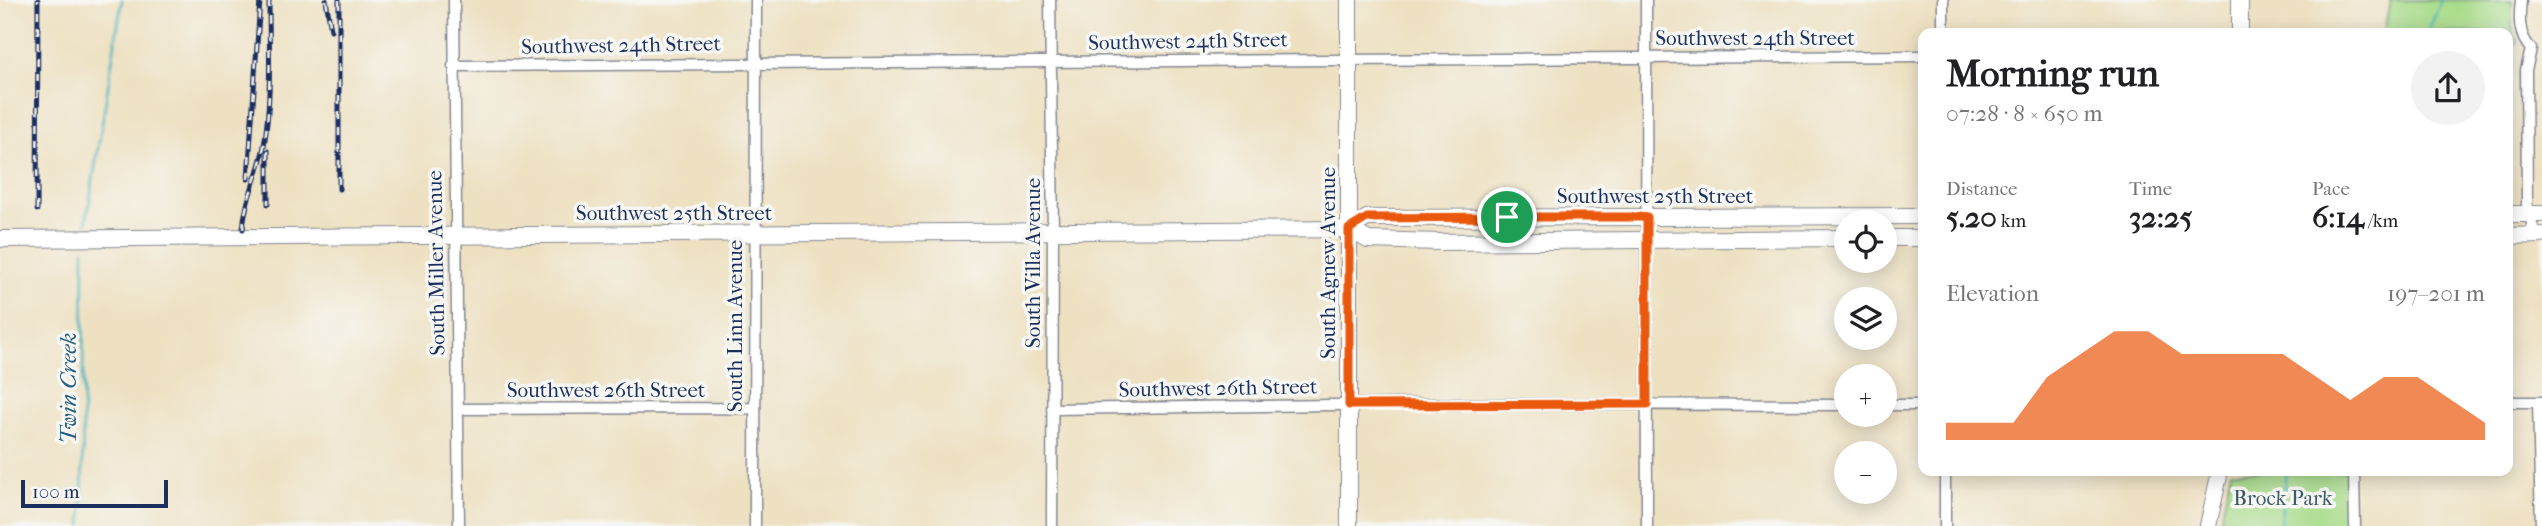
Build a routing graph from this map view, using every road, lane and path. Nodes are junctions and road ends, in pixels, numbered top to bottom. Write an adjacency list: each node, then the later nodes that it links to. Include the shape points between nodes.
1 (454, 0): 17 (street, South Miller Avenue)
2 (756, 0): 15 (street, South Linn Avenue)
3 (1050, 0): 16 (street, South Villa Avenue)
4 (1349, 0): 13 (street, South Agnew Avenue)
5 (1646, 0): 14 (street)
6 (1943, 0): 9 (street)
7 (2240, 0): 10 (street)
8 (2521, 0): 11 (street, via 2522,33)
9 (1943, 28)
10 (2240, 28)
11 (2537, 50): 19 (street, via 2526,70 2527,205)
12 (1918, 56): 14 (street, Southwest 24th Street)
13 (1349, 58): 14 (street, Southwest 24th Street); 16 (street, Southwest 24th Street); 22 (street, South Agnew Avenue)
14 (1646, 58): 21 (street)
15 (755, 63): 16 (street, Southwest 24th Street); 17 (street, Southwest 24th Street); 24 (street, South Linn Avenue)
16 (1050, 63): 23 (street, South Villa Avenue)
17 (453, 65): 25 (street, South Miller Avenue)
18 (2513, 214): 19 (street)
19 (2536, 214): 26 (street)
20 (1918, 216): 21 (street, Southwest 25th Street)
21 (1647, 217): 22 (street, Southwest 25th Street, via 1367,218); 32 (street)
22 (1349, 229): 23 (street, Southwest 25th Street); 32 (street, Southwest 25th Street, via 1368,240); 36 (street, South Agnew Avenue)
23 (1053, 231): 24 (street, Southwest 25th Street); 42 (street, South Villa Avenue)
24 (754, 234): 25 (street, Southwest 25th Street); 40 (street, South Linn Avenue)
25 (454, 235): 30 (street, Southwest 25th Street); 41 (street, South Miller Avenue)
26 (2539, 235): 27 (street)
27 (2513, 236)
28 (1897, 238): 29 (street)
29 (1918, 238)
30 (0, 239)
31 (1834, 239): 32 (street, Southwest 25th Street)
32 (1647, 240): 35 (street)
33 (2513, 402): 34 (street)
34 (2540, 402): 54 (street)
35 (1647, 404): 36 (street, Southwest 26th Street); 37 (street, Southwest 26th Street); 50 (street)
36 (1349, 405): 42 (street, Southwest 26th Street); 49 (street, South Agnew Avenue)
37 (1834, 405)
38 (1897, 405): 39 (street)
39 (1918, 405)
40 (754, 408): 41 (street, Southwest 26th Street); 47 (street, South Linn Avenue)
41 (458, 409): 46 (street, South Miller Avenue)
42 (1052, 409): 48 (street, South Villa Avenue)
43 (1945, 476): 51 (street)
44 (2219, 476): 52 (street)
45 (2354, 476): 53 (street)
46 (459, 526)
47 (755, 526)
48 (1052, 526)
49 (1349, 526)
50 (1647, 526)
51 (1945, 526)
52 (2208, 526)
53 (2355, 526)
54 (2541, 526)

